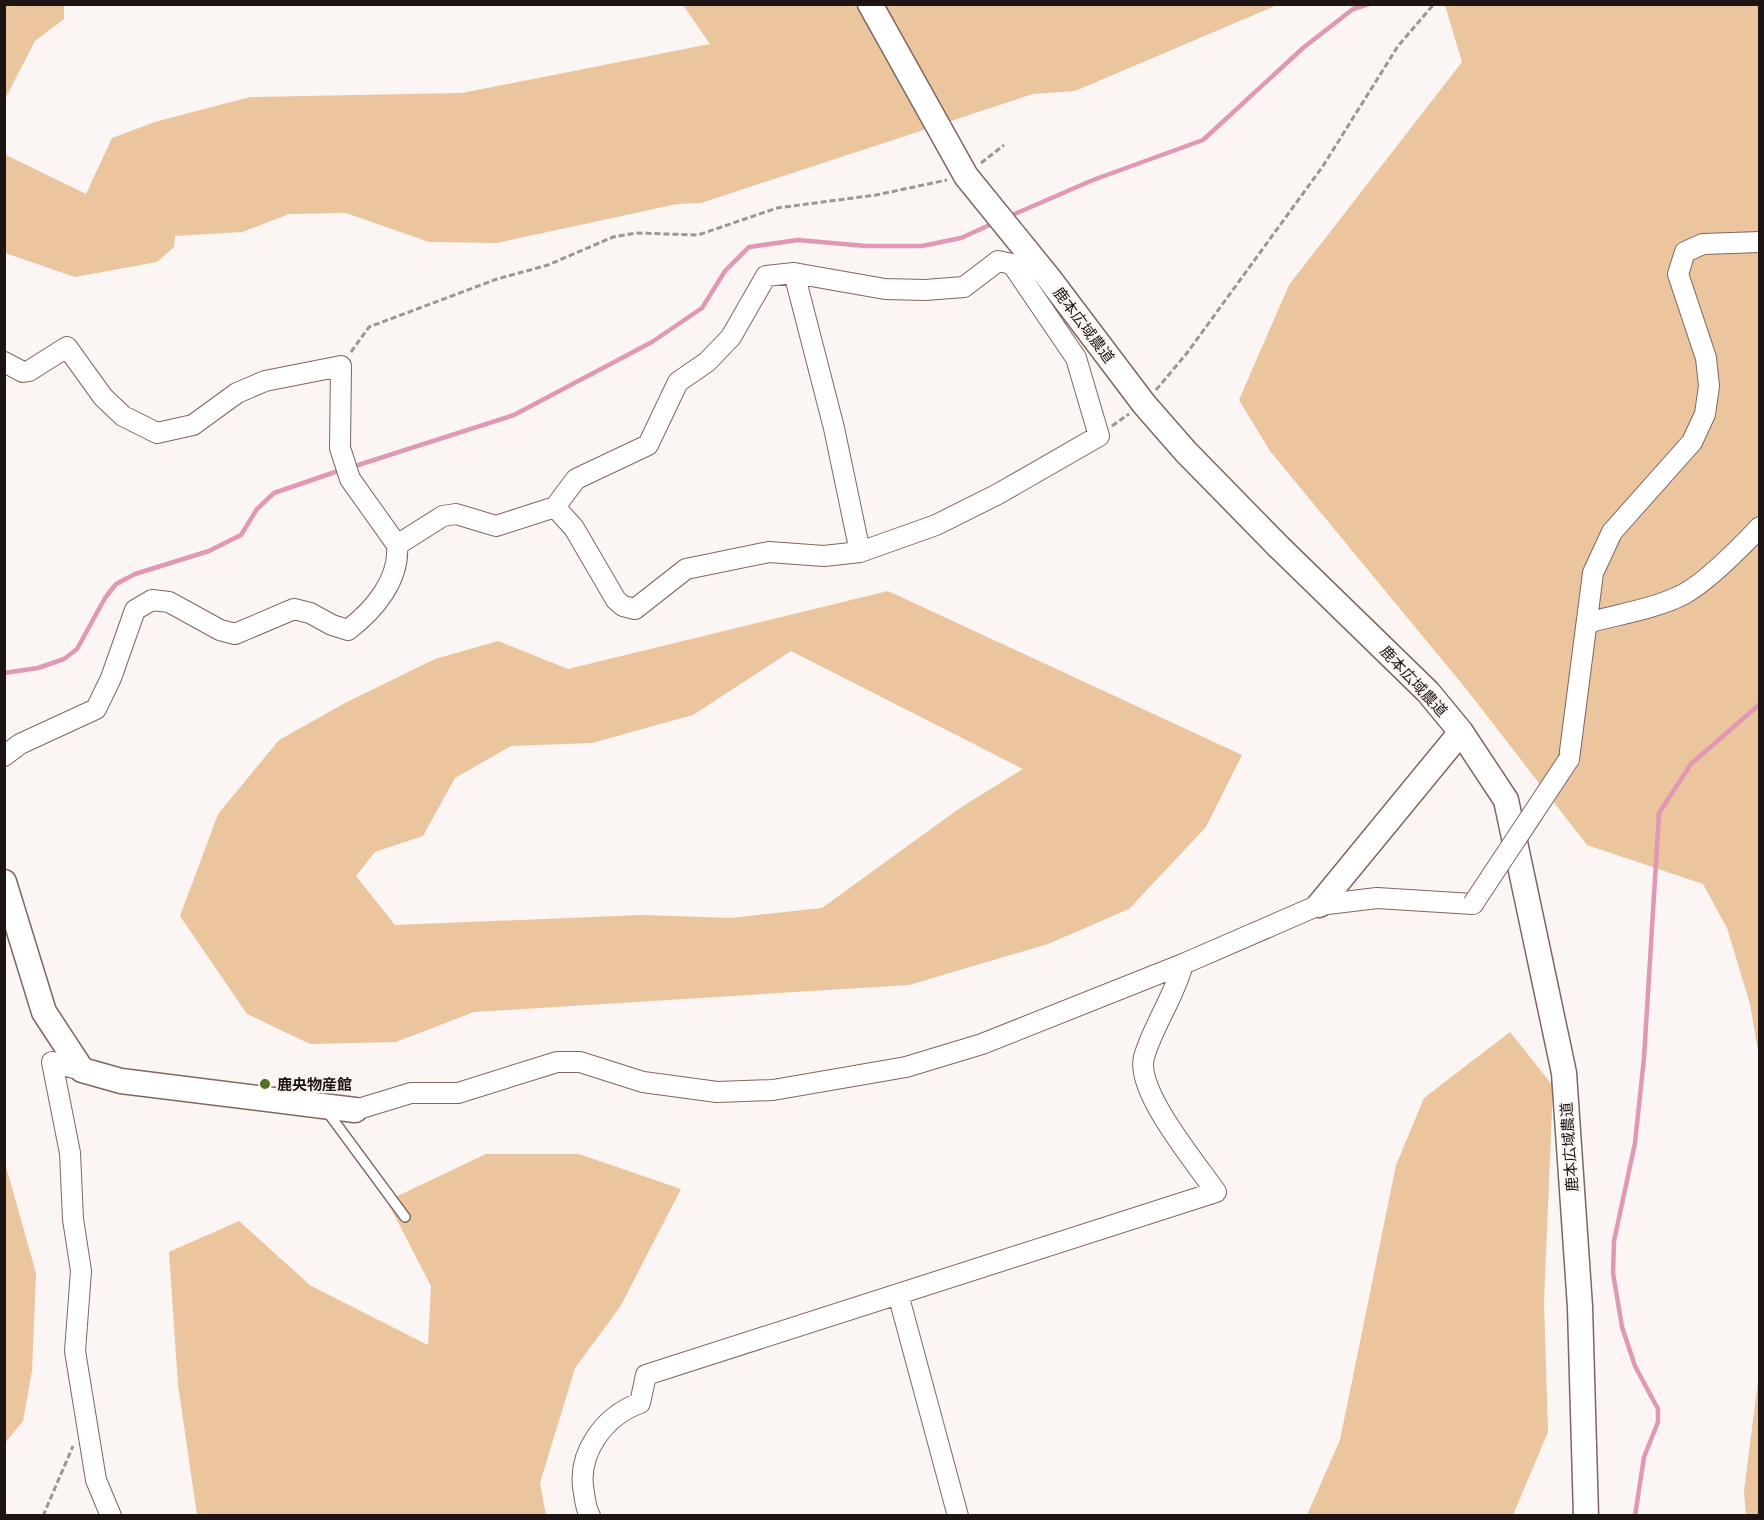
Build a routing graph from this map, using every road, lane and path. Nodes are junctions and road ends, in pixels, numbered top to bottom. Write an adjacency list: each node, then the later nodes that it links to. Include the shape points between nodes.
1 (870, 4): 4 (street, 鹿本広域農道)
2 (1434, 4): 9 (path, via 1398,46 1323,166 1187,353)
3 (1004, 145): 4 (path)
4 (966, 176): 8 (path, via 876,195 777,208 698,235 636,233 613,237 548,265 496,279 369,327); 9 (street, 鹿本広域農道)
5 (1760, 242): 15 (street, via 1703,244 1685,252 1678,274 1706,358 1709,386 1705,414 1692,442 1611,532 1593,573)
6 (794, 273): 10 (street, via 885,289 925,290 964,286 998,261 1012,264 1076,358); 11 (street, via 766,276 731,337 707,362 678,382 648,445 576,479); 14 (street, via 834,428)
7 (4, 362): 8 (street, via 29,371 67,346 103,397 123,416 157,433 194,425 237,393 265,381)
8 (341, 366): 13 (street, via 340,448 350,478)
9 (1143, 404): 10 (path); 16 (street, 鹿本広域農道, via 1263,531 1428,692)
10 (1099, 436): 14 (street, via 936,525)
11 (555, 507): 13 (street, via 496,526 456,514 443,516); 14 (street, via 574,528 616,600 635,609 686,569 770,552 824,556)
12 (1760, 527): 15 (street, via 1686,593 1661,604)
13 (397, 545): 17 (street, via 392,579 365,616 348,630 294,609 235,634 169,602 152,600 135,610 96,709 20,744)
14 (860, 552)
15 (1587, 622): 19 (street, bridge, via 1569,759 1473,904 1377,898)
16 (1461, 732): 19 (street); 31 (street, 鹿本広域農道, via 1506,800 1564,1073 1580,1307)
17 (4, 756)
18 (4, 882): 21 (street, via 44,1012)
19 (1319, 905): 20 (street)
20 (1183, 964): 23 (street, via 982,1044 906,1067 773,1090 717,1092 643,1082 580,1062 557,1062 458,1093 411,1094); 25 (street, via 1177,986 1144,1056 1143,1070 1159,1108 1215,1192)
21 (82, 1070): 22 (street, via 121,1081); 26 (street, via 52,1062 70,1153 73,1219 81,1271 75,1351)
22 (322, 1106): 23 (street); 24 (lane)
23 (355, 1110)
24 (405, 1217)
25 (898, 1294): 29 (street, via 646,1374 640,1403 626,1408 604,1427 586,1454 581,1480); 30 (street)
26 (86, 1417): 27 (path); 28 (street, via 96,1480)
27 (44, 1515)
28 (111, 1515)
29 (590, 1515)
30 (958, 1515)
31 (1586, 1515)

